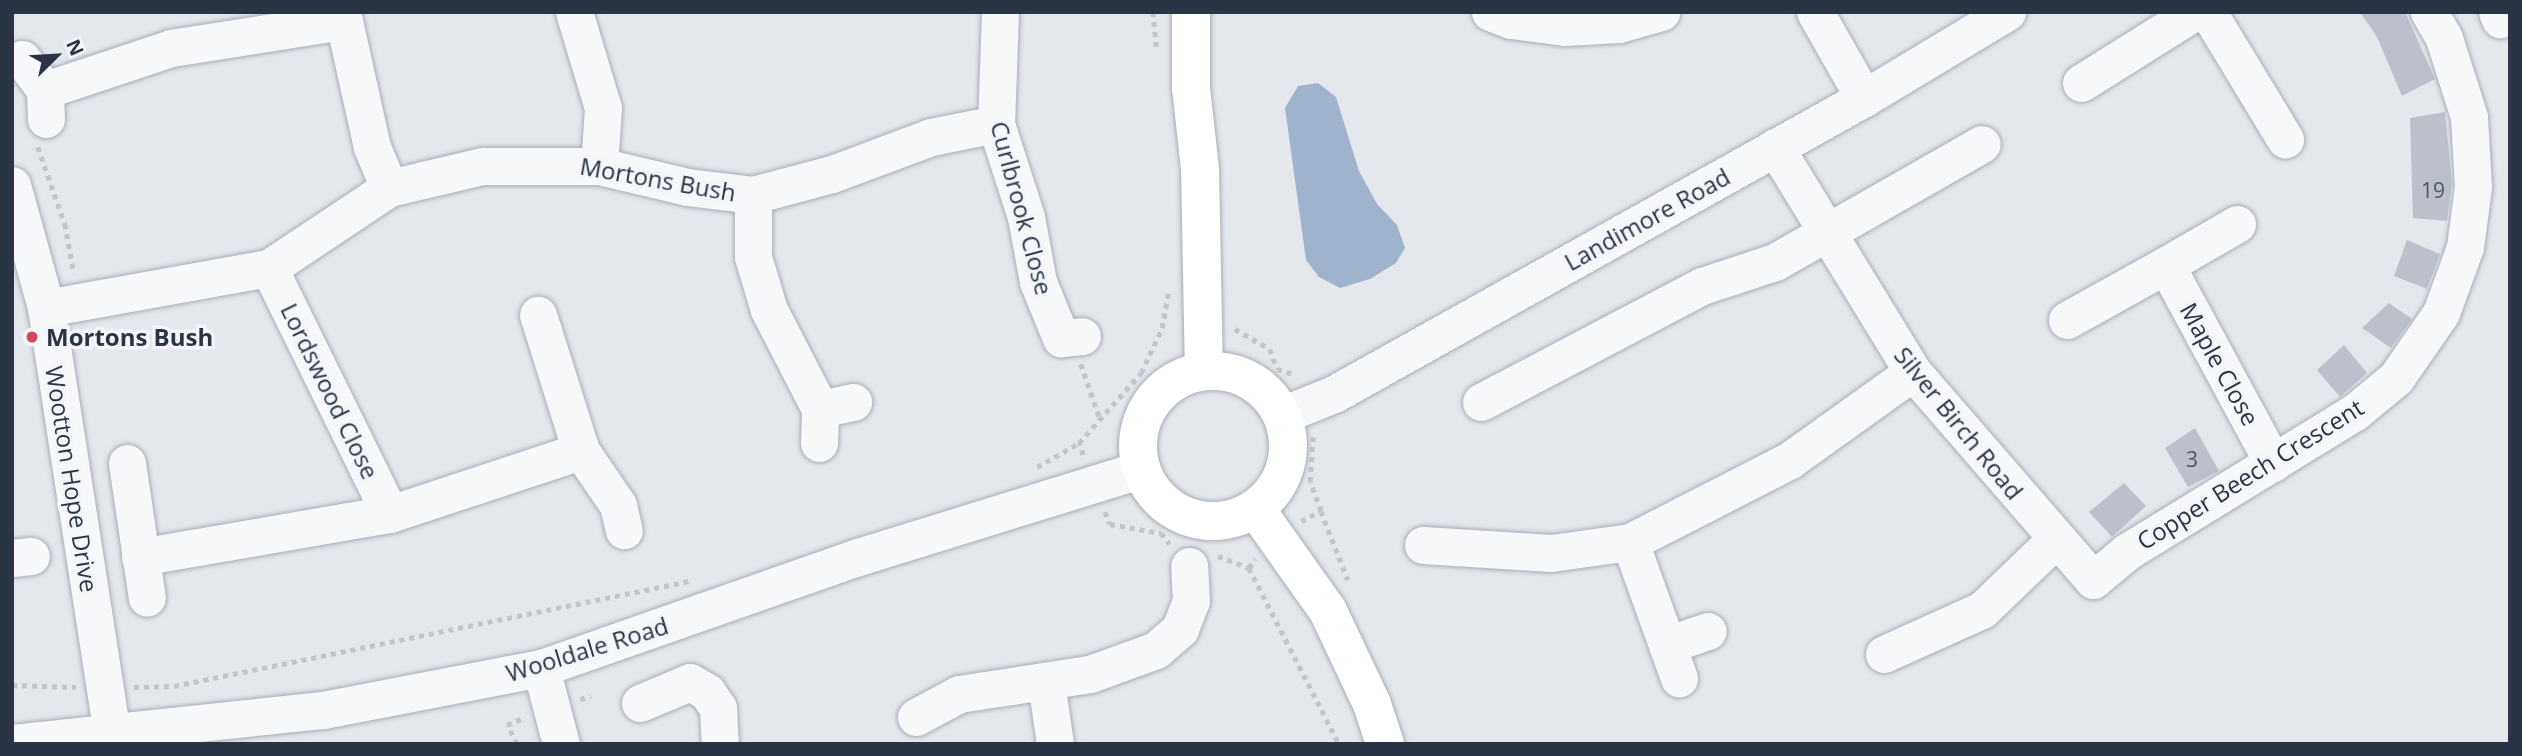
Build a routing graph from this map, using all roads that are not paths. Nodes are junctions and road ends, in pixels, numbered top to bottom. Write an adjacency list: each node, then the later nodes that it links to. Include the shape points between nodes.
1 (574, 12): 18 (street, via 603,108)
2 (1000, 12): 14 (street, Curlbrook Close)
3 (1490, 12): 4 (street, via 1511,20 1565,27 1619,23)
4 (1661, 12)
5 (1815, 12): 13 (street)
6 (2007, 12): 13 (street, Landimore Road)
7 (2208, 12): 15 (street)
8 (2429, 12): 36 (street, Copper Beech Crescent, via 2444,38 2469,117 2473,187 2465,247 2441,313 2396,378 2355,412)
9 (1188, 16): 30 (main road, via 1200,168)
10 (2180, 21): 12 (street)
11 (22, 59): 20 (street, via 43,117 171,48 344,21 372,147)
12 (2081, 83)
13 (1864, 98): 17 (street, Landimore Road)
14 (996, 124): 21 (street, Mortons Bush, via 931,137 832,174); 29 (street, Curlbrook Close, via 1026,217 1047,305 1061,338)
15 (2285, 139)
16 (1982, 144): 23 (street)
17 (1775, 147): 23 (street, Silver Birch Road); 33 (street, Landimore Road)
18 (599, 166): 20 (street, Mortons Bush, via 483,166); 21 (street, Mortons Bush, via 687,187)
19 (12, 185): 26 (street, Wootton Hope Drive)
20 (389, 188): 25 (street, Mortons Bush)
21 (753, 195): 34 (street, via 753,257 769,310)
22 (2238, 223): 24 (street)
23 (1826, 235): 31 (street, Silver Birch Road); 32 (street, via 1775,262 1702,286)
24 (2166, 265): 28 (street); 36 (street, Maple Close)
25 (269, 268): 26 (street, Mortons Bush); 39 (street, Lordswood Close)
26 (63, 306): 55 (street, Wootton Hope Drive)
27 (538, 315): 37 (street)
28 (2067, 320)
29 (1082, 336)
30 (1203, 353): 33 (main road, via 1228,372); 38 (main road, via 1158,395 1144,417 1138,442)
31 (1913, 372): 42 (street, Silver Birch Road); 43 (street, via 1790,460)
32 (1481, 402)
33 (1297, 409): 40 (main road, via 1286,467)
34 (831, 418)
35 (127, 463): 46 (street)
36 (2273, 463): 47 (street, Copper Beech Crescent, via 2128,551)
37 (591, 466): 39 (street, Lordswood Close); 41 (street, via 618,505)
38 (1142, 469): 40 (main road, via 1155,493 1176,511 1202,520); 51 (street, Wooldale Road, via 858,557)
39 (390, 514): 46 (street, Lordswood Close)
40 (1265, 521): 60 (main road, via 1328,611 1372,704)
41 (624, 530)
42 (2056, 539): 47 (street, Silver Birch Road); 50 (street, via 1982,610)
43 (1630, 542): 44 (street, via 1551,553); 49 (street, via 1673,662)
44 (1423, 545)
45 (1191, 552): 52 (street, via 1191,601 1180,629 1156,650 1090,674)
46 (140, 557): 48 (street)
47 (2093, 580)
48 (147, 598)
49 (1708, 631)
50 (1884, 654)
51 (541, 668): 55 (street, Wooldale Road, via 323,710); 58 (street)
52 (1045, 682): 54 (street, via 959,694); 59 (street)
53 (640, 703): 56 (street, via 690,682 707,692 718,708)
54 (916, 717)
55 (112, 735): 57 (street, Wooldale Road)
56 (719, 739)
57 (12, 743)
58 (561, 744)
59 (1055, 744)
60 (1385, 744)

